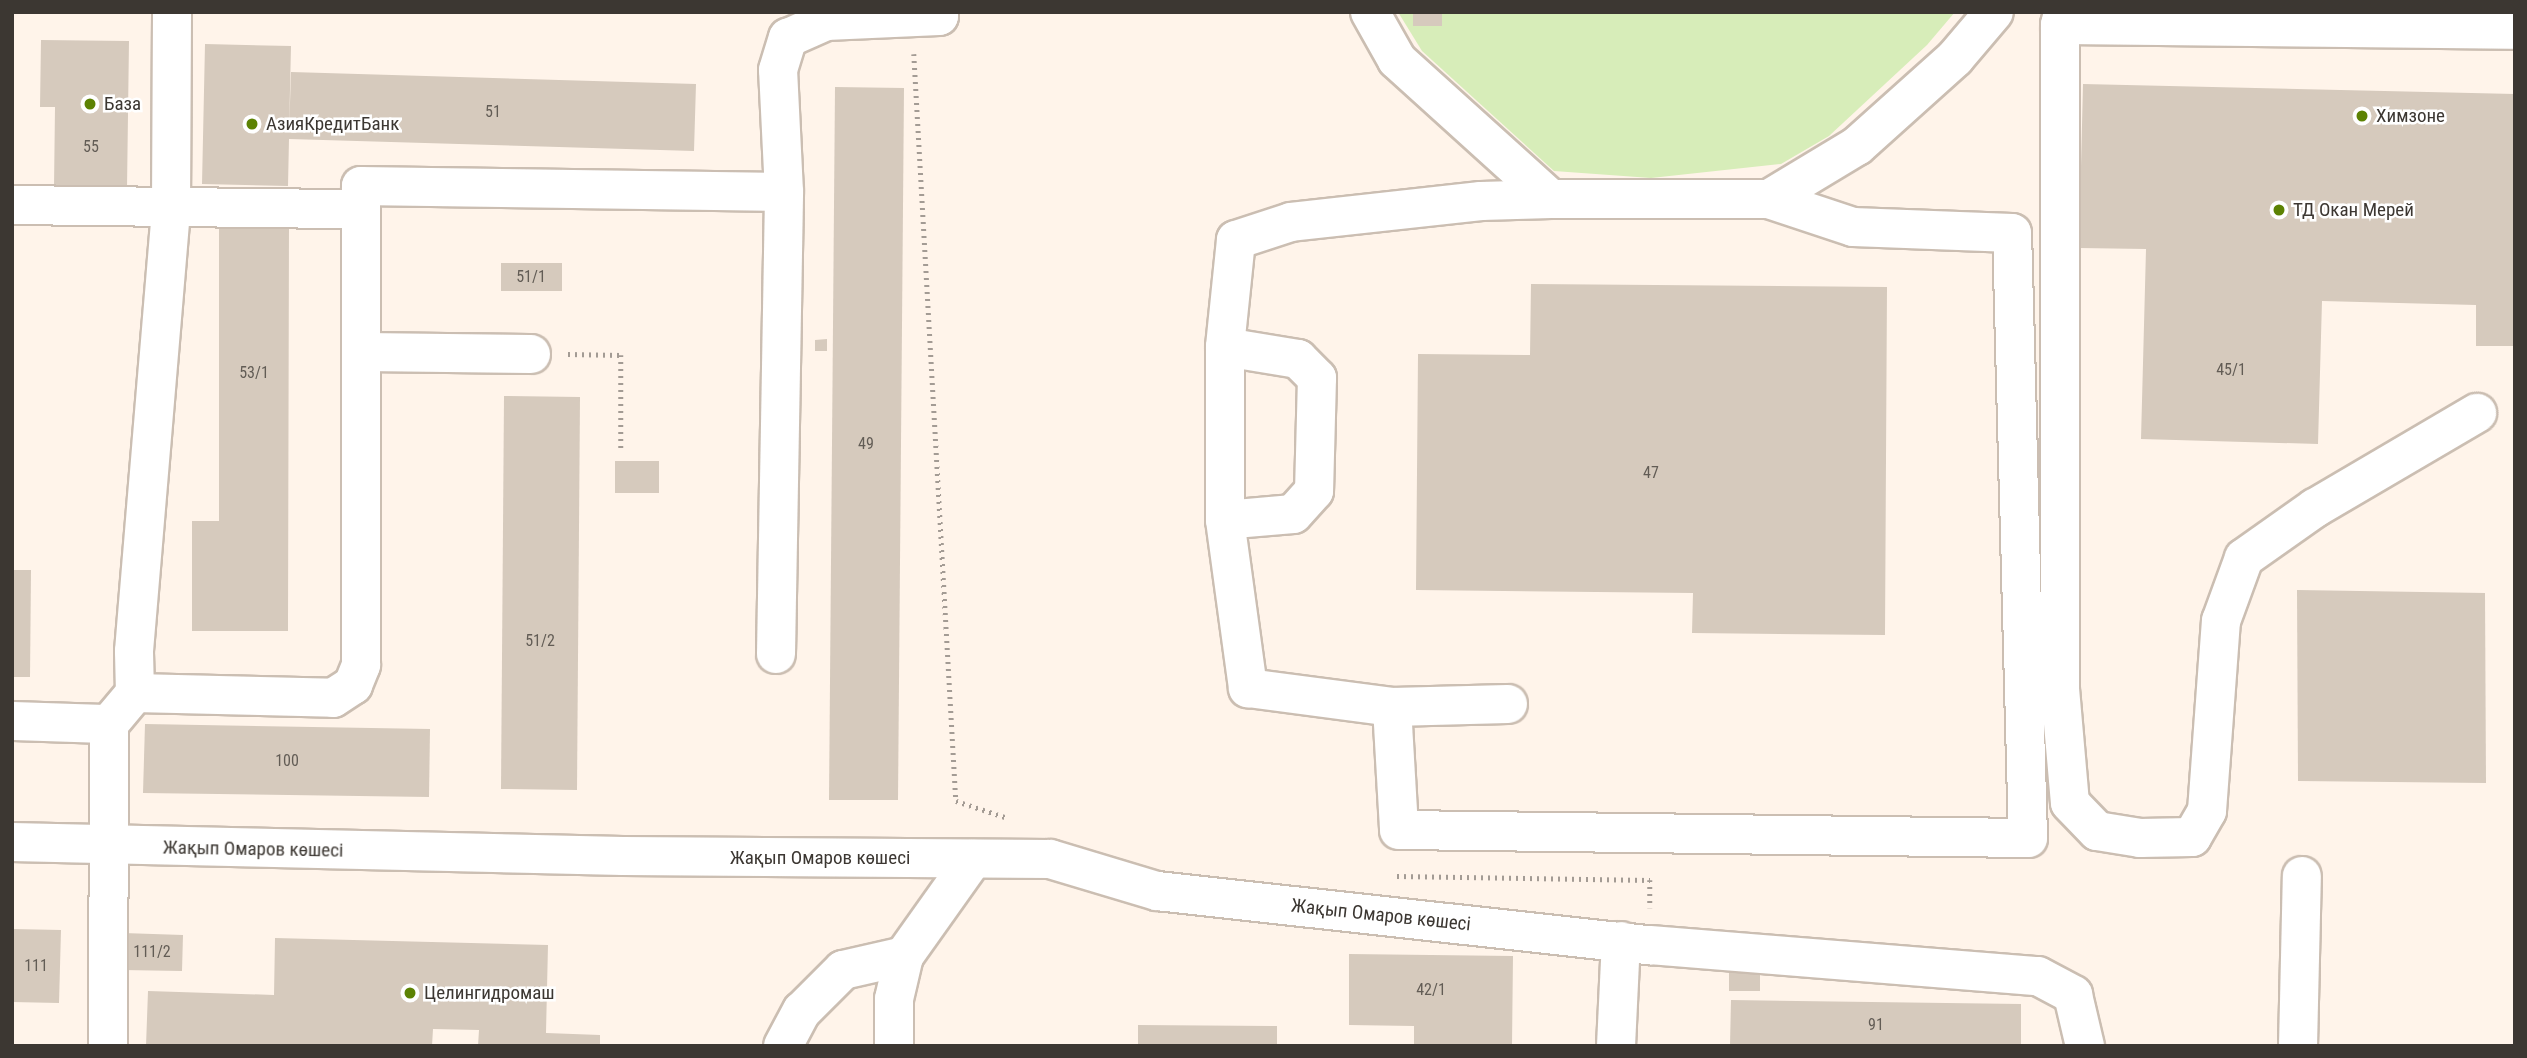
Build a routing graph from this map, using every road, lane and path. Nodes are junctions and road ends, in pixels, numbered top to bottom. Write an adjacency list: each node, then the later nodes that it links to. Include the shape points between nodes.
1 (172, 12): 11 (street)
2 (1370, 12): 9 (street, via 1396,60)
3 (1994, 12): 8 (street, via 1955,58 1857,146)
4 (926, 13): 7 (street, via 826,21 788,38 778,70); 25 (path, via 956,801)
5 (2062, 19): 6 (street); 16 (street, via 2060,690 2070,803 2097,831 2140,838 2192,837 2207,810 2221,621 2244,558 2315,508)
6 (2515, 30)
7 (784, 192): 12 (street, via 361,186); 19 (street)
8 (1769, 199): 9 (street); 22 (street, via 1853,226 2012,233 2028,838 1399,830)
9 (1551, 200): 13 (street, via 1481,201 1291,222 1236,240)
10 (12, 205): 11 (street)
11 (171, 207): 12 (street); 20 (street, via 134,651)
12 (359, 209): 14 (street)
13 (1225, 347): 18 (street); 18 (street, via 1298,359 1317,378 1314,491 1293,514)
14 (362, 352): 15 (street); 20 (street, via 361,665 353,685 333,698)
15 (531, 354): 17 (path, via 621,355)
16 (2477, 413)
17 (621, 451)
18 (1225, 520): 22 (street, via 1248,688)
19 (776, 654)
20 (135, 693): 24 (street)
21 (1508, 704): 22 (street)
22 (1392, 707)
23 (12, 721): 24 (street)
24 (109, 724): 27 (street)
25 (1019, 822)
26 (12, 842): 27 (street, Жақып Омаров көшесі)
27 (109, 847): 28 (street, Жақып Омаров көшесі); 33 (street)
28 (973, 859): 31 (street, Жақып Омаров көшесі, via 1050,859 1157,891); 32 (street)
29 (1389, 876): 31 (path, via 1650,880)
30 (2302, 876): 38 (street)
31 (1635, 943): 36 (street); 37 (street, Жақып Омаров көшесі, via 2038,976 2073,995)
32 (905, 956): 34 (street, via 843,970 802,1011); 35 (street, via 894,999)
33 (108, 1046)
34 (783, 1046)
35 (894, 1046)
36 (1616, 1046)
37 (2085, 1046)
38 (2298, 1046)

